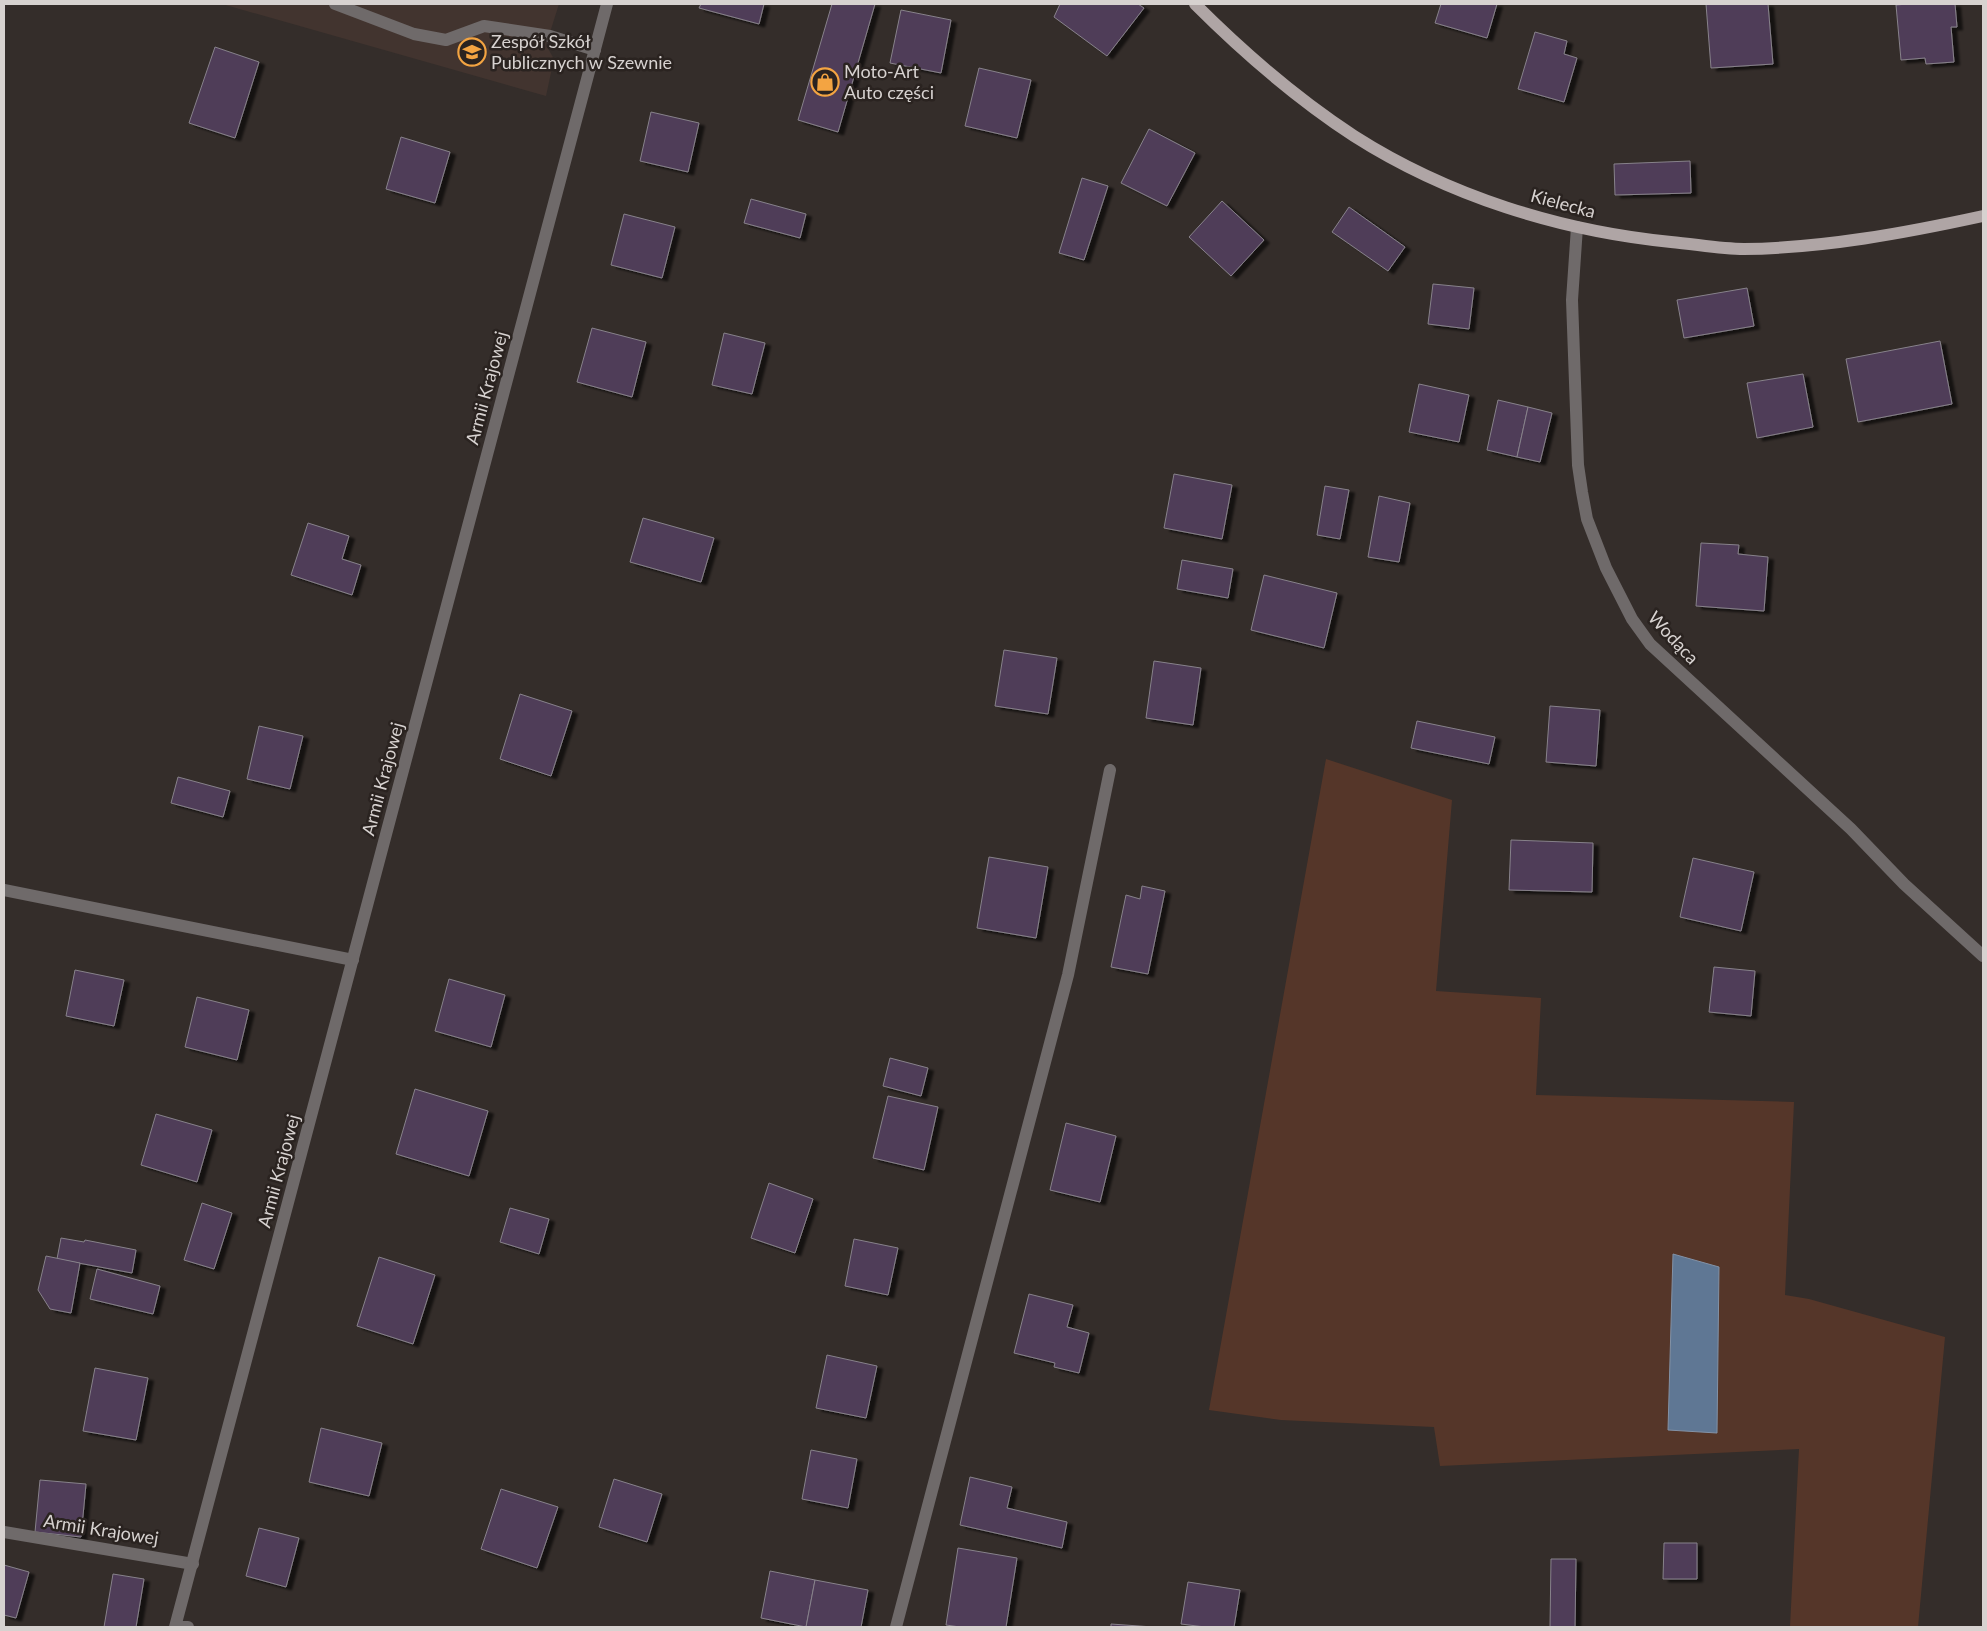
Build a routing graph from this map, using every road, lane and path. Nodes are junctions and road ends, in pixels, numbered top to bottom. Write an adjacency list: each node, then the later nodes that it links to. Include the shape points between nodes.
1 (335, 4): 4 (street, via 414,34 446,40 484,26 550,36)
2 (607, 4): 4 (street, Armii Krajowej)
3 (1195, 4): 6 (main road, Kielecka, via 1285,85 1322,114 1390,157 1485,200)
4 (595, 50): 10 (street, Armii Krajowej)
5 (1983, 216): 6 (main road, Kielecka, via 1814,245 1742,249 1658,241)
6 (1577, 228): 9 (street, Wodąca, via 1572,300 1578,465 1587,518 1632,619 1650,644)
7 (1110, 770): 15 (street, via 1068,975)
8 (4, 890): 10 (street)
9 (1983, 956)
10 (353, 960): 12 (street, Armii Krajowej)
11 (4, 1532): 12 (street, Armii Krajowej)
12 (193, 1564): 13 (street, Armii Krajowej)
13 (175, 1627): 14 (street)
14 (188, 1627)
15 (896, 1627)

